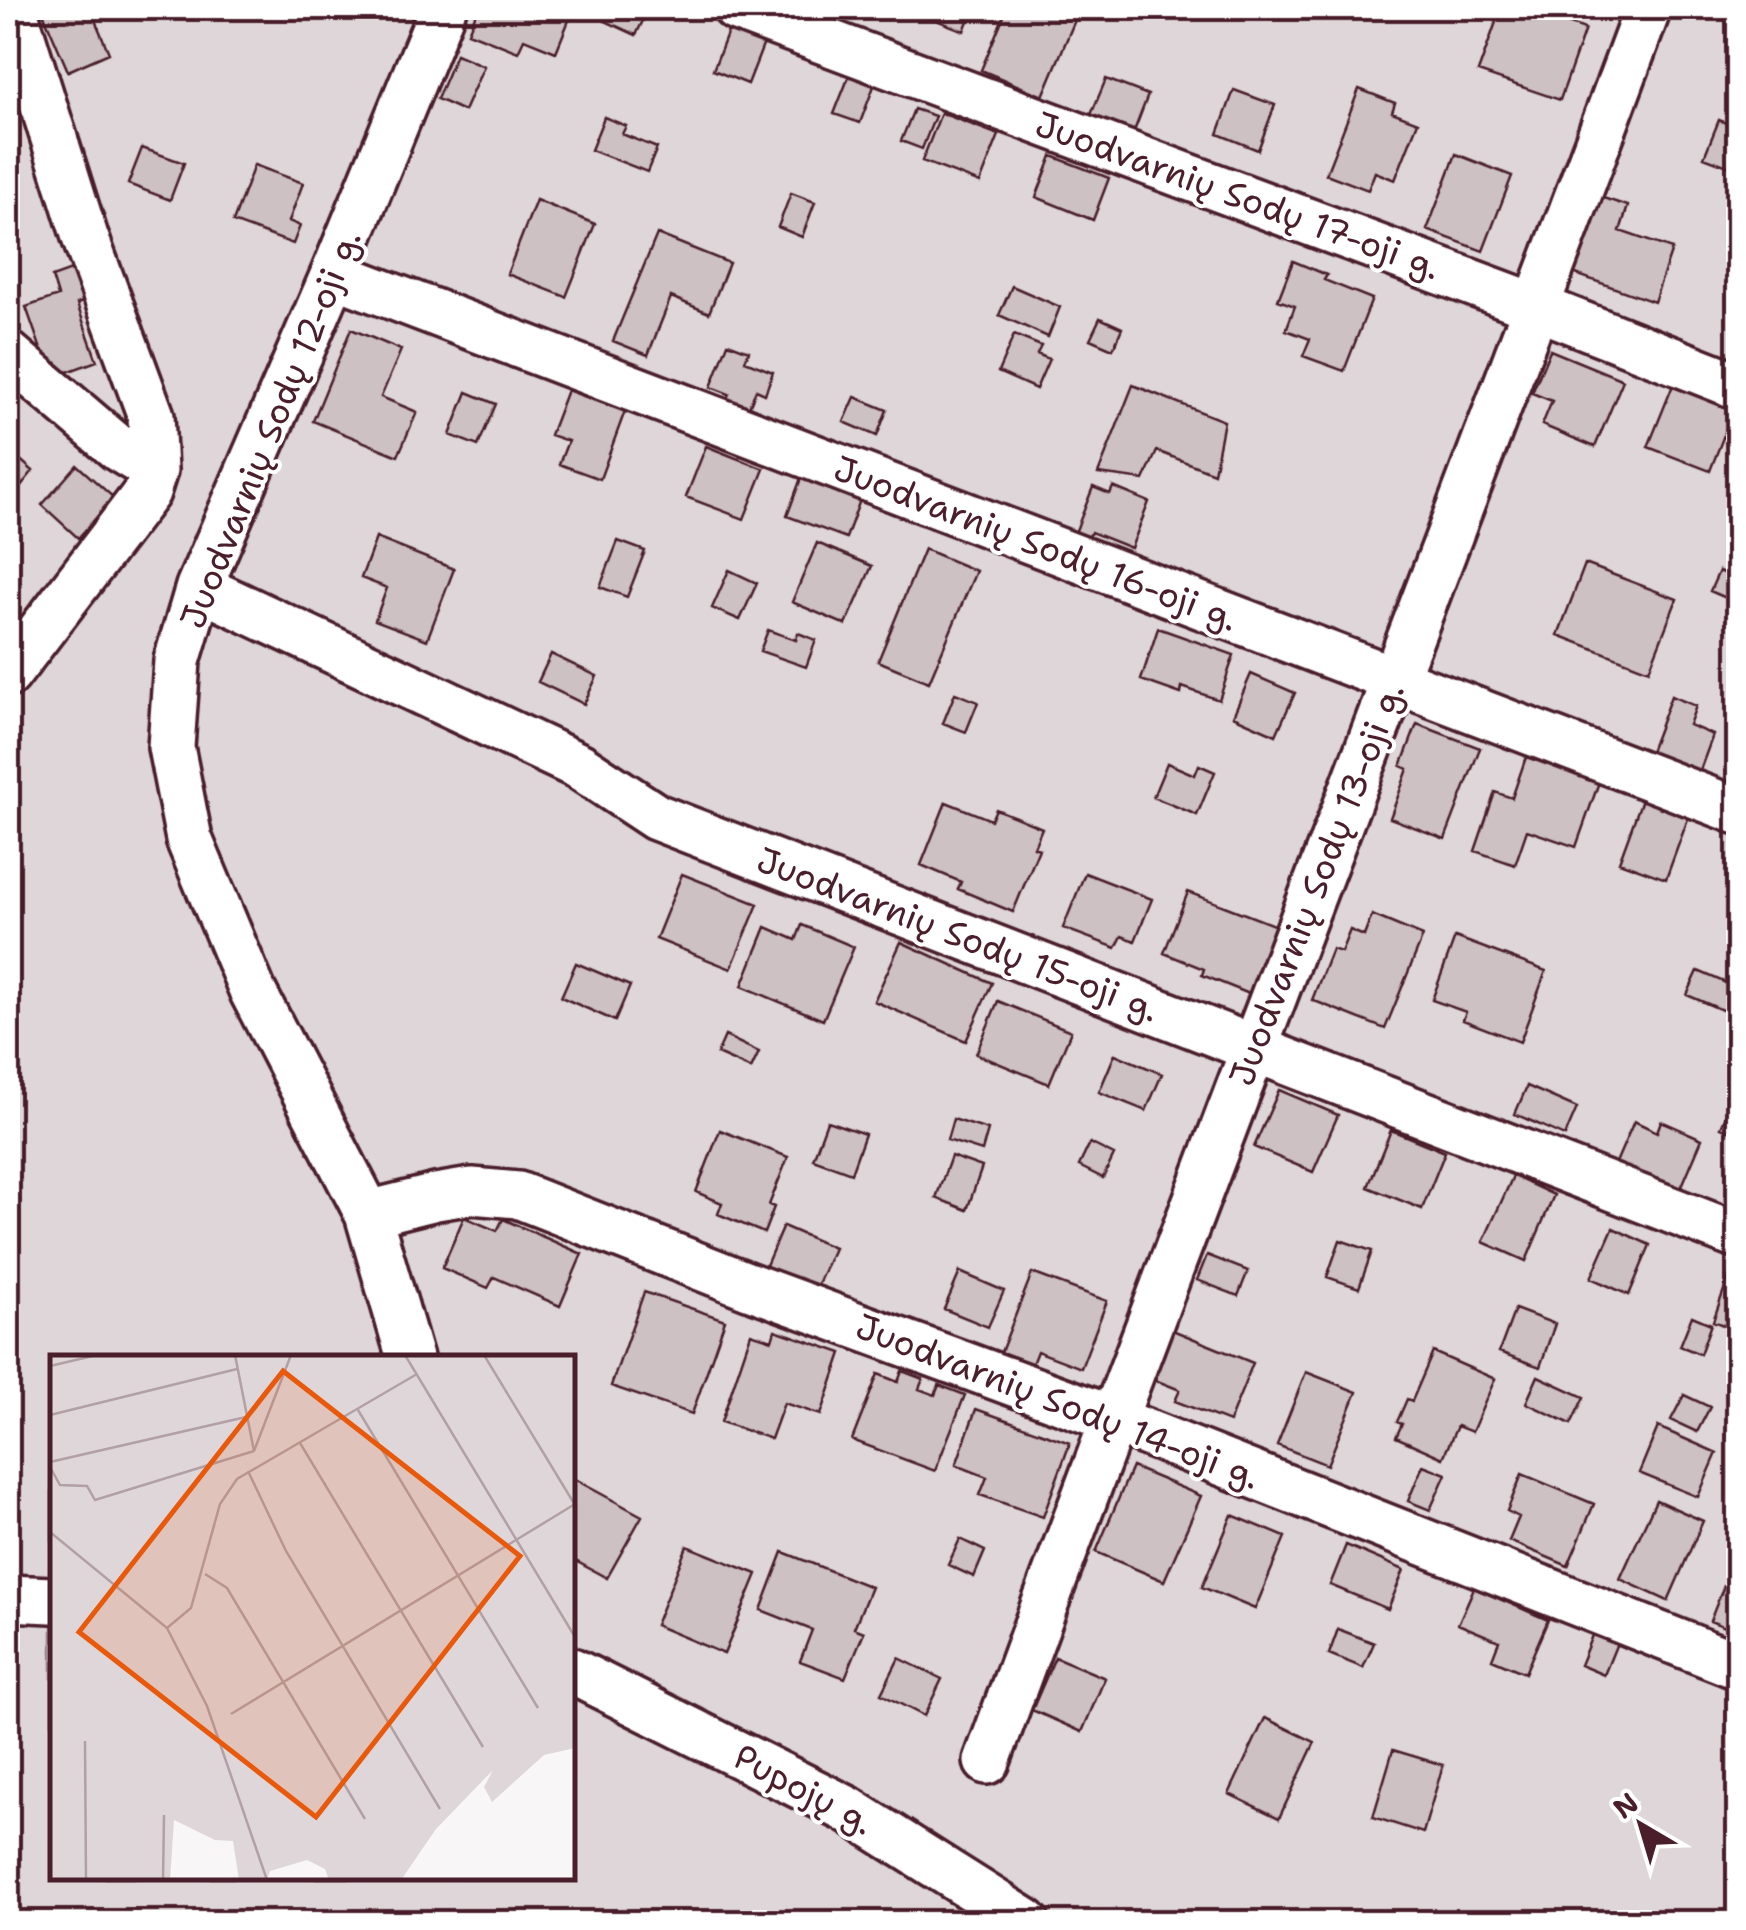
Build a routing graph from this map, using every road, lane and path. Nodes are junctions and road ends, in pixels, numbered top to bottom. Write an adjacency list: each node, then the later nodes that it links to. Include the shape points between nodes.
1 (12, 8): 9 (street, via 84,237 152,416)
2 (443, 8): 5 (street, Juodvarnių Sodų 12-oji g.)
3 (736, 8): 6 (street, Juodvarnių Sodų 17-oji g.)
4 (1648, 8): 6 (street, Juodvarnių Sodų 13-oji g.)
5 (334, 274): 10 (street, Juodvarnių Sodų 12-oji g.); 12 (street, Juodvarnių Sodų 16-oji g.)
6 (1537, 307): 8 (street, Juodvarnių Sodų 17-oji g.); 12 (street, Juodvarnių Sodų 13-oji g.)
7 (8, 354): 9 (street, via 118,448)
8 (1738, 386)
9 (154, 470): 11 (street, via 147,492)
10 (199, 587): 14 (street, Juodvarnių Sodų 15-oji g., via 579,766 656,817); 15 (street, Juodvarnių Sodų 12-oji g., via 177,661 172,747 190,839 253,992)
11 (8, 674)
12 (1394, 680): 13 (street, Juodvarnių Sodų 16-oji g.); 14 (street, Juodvarnių Sodų 13-oji g.)
13 (1738, 811)
14 (1254, 1048): 16 (street, Juodvarnių Sodų 15-oji g.); 18 (street, Juodvarnių Sodų 13-oji g.)
15 (368, 1214): 17 (street, Juodvarnių Sodų 12-oji g.); 18 (street, Juodvarnių Sodų 14-oji g., via 472,1191 518,1195)
16 (1738, 1236)
17 (409, 1355)
18 (1112, 1419): 21 (street, Juodvarnių Sodų 14-oji g.); 23 (street, Juodvarnių Sodų 13-oji g.)
19 (8, 1598): 20 (street)
20 (50, 1600)
21 (1738, 1666)
22 (575, 1672): 24 (street, Pupojų g., via 847,1808)
23 (987, 1760)
24 (1026, 1922)

